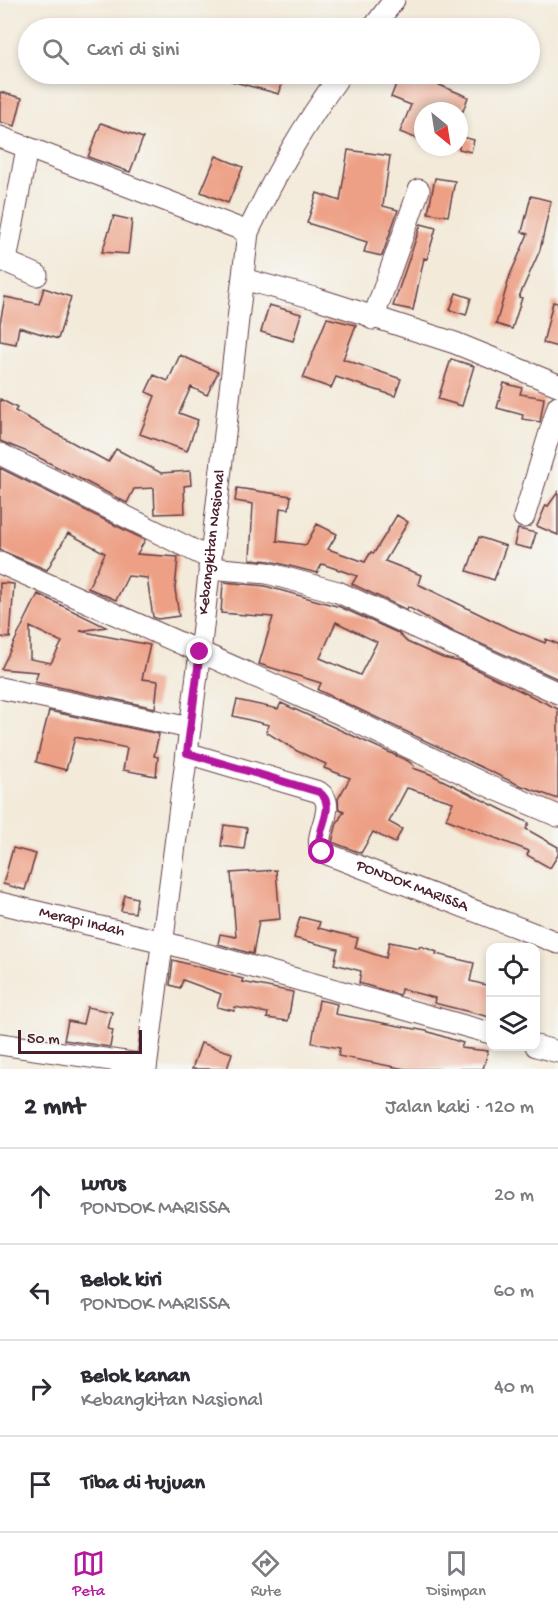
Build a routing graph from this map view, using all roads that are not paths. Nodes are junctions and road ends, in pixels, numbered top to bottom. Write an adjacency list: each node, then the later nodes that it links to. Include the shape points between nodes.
1 (394, 0): 2 (street)
2 (380, 18)
3 (334, 84): 7 (street, Kebangkitan Nasional, via 302,128)
4 (0, 137): 5 (street)
5 (27, 148): 7 (street); 8 (street)
6 (419, 190): 11 (street)
7 (248, 232): 10 (street, Kebangkitan Nasional)
8 (3, 260): 9 (street)
9 (37, 275)
10 (243, 279): 11 (street); 17 (street, Kebangkitan Nasional)
11 (373, 319): 12 (street, via 455,343)
12 (558, 385)
13 (558, 406): 15 (street)
14 (0, 454): 17 (street)
15 (524, 517)
16 (0, 563): 18 (street)
17 (210, 563): 18 (street, Kebangkitan Nasional); 20 (street, via 338,592)
18 (200, 652): 21 (street, Kebangkitan Nasional); 23 (street)
19 (0, 688): 21 (street)
20 (558, 693)
21 (190, 728): 22 (street, Kebangkitan Nasional)
22 (187, 753): 25 (street, Kebangkitan Nasional); 26 (street, PONDOK MARISSA, via 319,792 327,804 318,844 322,852)
23 (558, 816)
24 (0, 903): 25 (street, Merapi Indah)
25 (163, 942): 27 (street, Merapi Indah); 31 (street, Kebangkitan Nasional)
26 (558, 942)
27 (486, 1032)
28 (0, 1044): 31 (street)
29 (540, 1047): 30 (street)
30 (558, 1052)
31 (146, 1067)

